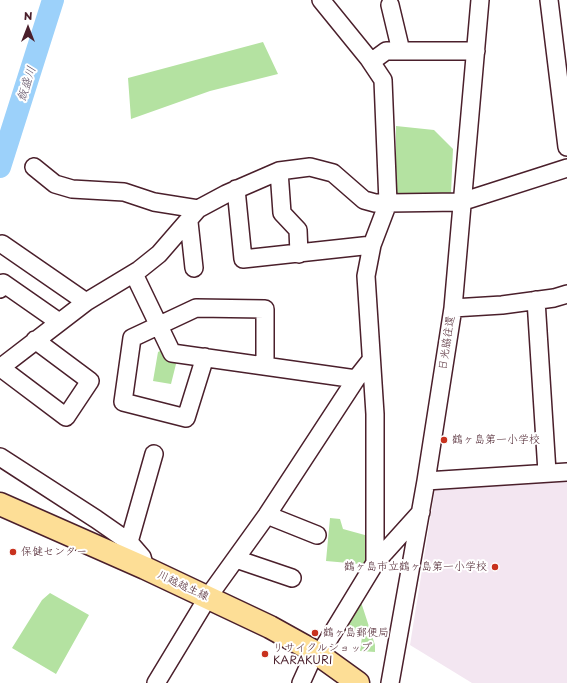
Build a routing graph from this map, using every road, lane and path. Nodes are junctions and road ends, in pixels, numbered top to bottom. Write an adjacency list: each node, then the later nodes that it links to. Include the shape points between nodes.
1 (321, 0): 8 (street)
2 (480, 0): 6 (street, 日光脇往還)
3 (549, 0): 7 (street)
4 (390, 5): 5 (street)
5 (401, 51): 6 (street); 8 (street, via 386,51)
6 (476, 51): 14 (street, 日光脇往還)
7 (561, 54): 9 (street)
8 (371, 62): 15 (street, via 383,80)
9 (567, 147)
10 (34, 167): 16 (street, via 55,184 72,189 124,192)
11 (567, 168): 14 (street)
12 (279, 170): 13 (street); 15 (street, via 310,167 333,173 364,200 375,204); 19 (street, via 282,213 298,230)
13 (236, 190): 16 (street); 19 (street, via 243,259)
14 (461, 202): 15 (street); 26 (street, 日光脇往還)
15 (388, 203): 18 (street)
16 (194, 215): 20 (street); 21 (street, via 159,254)
17 (2, 244): 25 (street)
18 (372, 245): 19 (street); 31 (street, via 366,276)
19 (299, 254)
20 (194, 268)
21 (134, 274): 25 (street); 28 (street)
22 (0, 289): 27 (street, via 3,282)
23 (567, 294): 24 (street)
24 (536, 300): 26 (street); 37 (street)
25 (86, 302): 27 (street)
26 (453, 308): 39 (street, 日光脇往還)
27 (59, 322): 29 (street)
28 (160, 324): 30 (street, via 172,353); 30 (street, via 132,338 123,402 186,418); 32 (street, via 196,308 265,309)
29 (35, 340): 33 (street); 33 (street, via 90,381 66,416)
30 (205, 357): 32 (street)
31 (371, 360): 34 (street); 46 (street, via 375,414)
32 (265, 365): 34 (street)
33 (0, 368)
34 (356, 379): 42 (street)
35 (154, 454): 44 (street)
36 (0, 457): 44 (street)
37 (547, 472): 38 (street); 39 (street)
38 (567, 472)
39 (426, 481): 41 (street, 日光脇往還)
40 (0, 504): 47 (main road, 川越越生線)
41 (421, 512): 46 (street); 54 (street, 日光脇往還)
42 (267, 515): 43 (street); 45 (street)
43 (317, 535)
44 (129, 542): 47 (street, via 142,557)
45 (236, 559): 48 (street); 49 (street)
46 (375, 563): 50 (street)
47 (145, 568): 49 (main road, 川越越生線)
48 (292, 578)
49 (208, 597): 50 (main road, 川越越生線); 51 (street)
50 (317, 653): 52 (street); 53 (main road, 川越越生線)
51 (156, 683)
52 (300, 683)
53 (358, 683)
54 (390, 683)

